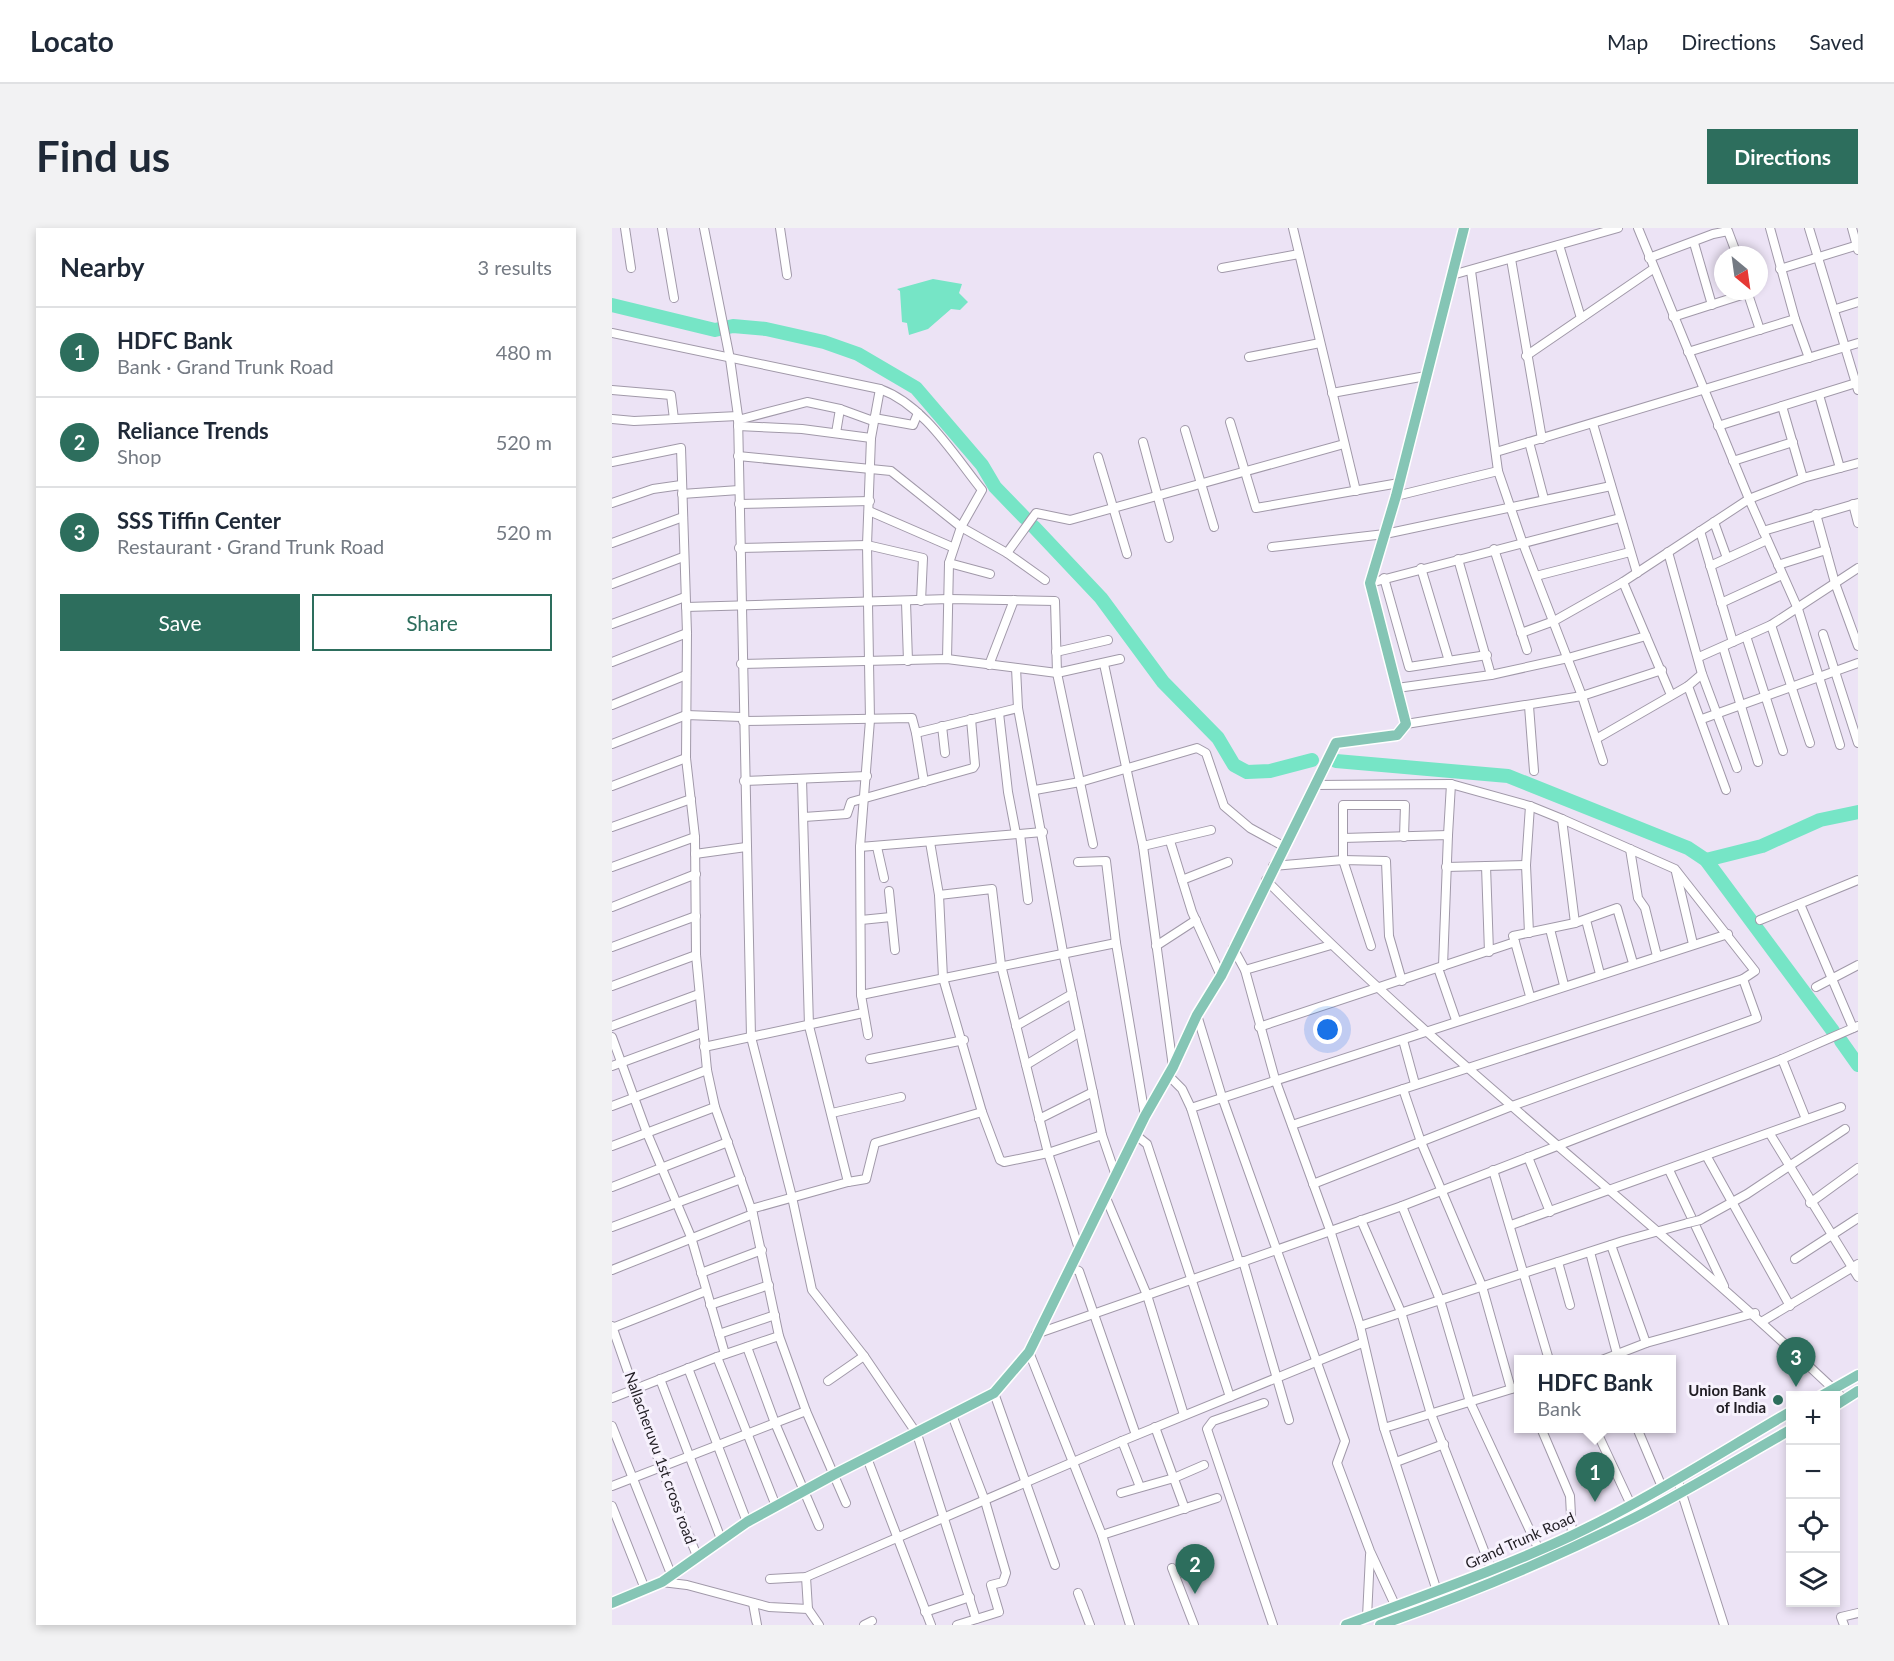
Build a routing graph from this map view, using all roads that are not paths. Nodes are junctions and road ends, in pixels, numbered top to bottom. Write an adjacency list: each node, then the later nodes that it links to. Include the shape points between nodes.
1 (625, 228): 20 (street)
2 (662, 228): 27 (street)
3 (704, 228): 45 (street)
4 (780, 228): 25 (street)
5 (1293, 228): 16 (street)
6 (1464, 228): 26 (main road)
7 (1618, 228): 13 (street)
8 (1638, 228): 18 (street)
9 (1770, 228): 23 (street)
10 (1809, 228): 17 (street)
11 (1852, 228): 15 (street)
12 (1695, 243): 14 (street, via 1728,231); 18 (street); 31 (street)
13 (1559, 245): 19 (street); 34 (street)
14 (1734, 246)
15 (1858, 247): 17 (street)
16 (1299, 254): 21 (street); 38 (street)
17 (1819, 257): 23 (street); 32 (street)
18 (1649, 258): 22 (street)
19 (1511, 259): 24 (street); 42 (street)
20 (631, 268)
21 (1222, 268)
22 (1653, 269): 33 (street); 34 (street)
23 (1780, 269): 35 (street)
24 (1471, 271): 26 (street); 71 (street)
25 (787, 275)
26 (1452, 275): 46 (main road)
27 (674, 298)
28 (1725, 300): 31 (street)
29 (1750, 300): 36 (street)
30 (1858, 302): 32 (street)
31 (1712, 305): 33 (street)
32 (1836, 309): 40 (street)
33 (1673, 317): 41 (street)
34 (1581, 318): 42 (street)
35 (1795, 319): 36 (street); 44 (street)
36 (1760, 330): 41 (street)
37 (612, 333): 45 (street)
38 (1320, 343): 43 (street); 51 (street)
39 (1858, 343): 40 (street)
40 (1846, 347): 44 (street); 47 (street)
41 (1688, 352): 50 (street)
42 (1526, 356): 66 (street)
43 (1249, 357)
44 (1809, 358): 50 (street)
45 (730, 359): 48 (street); 59 (street)
46 (1426, 375): 51 (street); 85 (main road)
47 (1857, 387): 52 (street)
48 (880, 389): 55 (street, via 899,396); 58 (street)
49 (612, 390): 57 (street, via 670,395)
50 (1704, 390): 61 (street); 62 (street)
51 (1332, 393): 70 (street)
52 (1819, 394): 53 (street); 80 (street)
53 (1782, 406): 62 (street); 69 (street)
54 (840, 408): 58 (street); 59 (street, via 807,402); 64 (street)
55 (918, 413): 58 (street, via 913,425); 106 (street, via 982,490)
56 (612, 419): 57 (street)
57 (674, 419): 59 (street)
58 (873, 419): 65 (street)
59 (738, 421): 64 (street); 73 (street)
60 (1230, 422): 81 (street)
61 (1593, 424): 66 (street); 86 (street)
62 (1718, 426): 76 (street)
63 (1185, 430): 84 (street)
64 (836, 434): 65 (street)
65 (871, 438): 79 (street)
66 (1542, 439): 68 (street)
67 (1143, 442): 90 (street)
68 (1529, 442): 71 (street); 92 (street)
69 (1793, 442): 76 (street); 83 (street)
70 (1344, 444): 81 (street); 89 (street)
71 (1496, 452): 82 (street)
72 (612, 454): 75 (street)
73 (738, 456): 79 (street); 88 (street)
74 (1098, 457): 99 (street)
75 (622, 459): 77 (street); 87 (street, via 681,448)
76 (1733, 461): 93 (street)
77 (612, 462)
78 (1858, 463): 80 (street)
79 (872, 468): 94 (street); 106 (street, via 891,471)
80 (1840, 468): 83 (street)
81 (1244, 470): 84 (street); 89 (street, via 1256,508)
82 (1498, 471): 91 (street); 98 (street)
83 (1803, 478): 93 (street)
84 (1201, 482): 90 (street); 107 (street)
85 (1399, 483): 89 (street); 91 (main road)
86 (1611, 486): 92 (street); 103 (street)
87 (681, 490): 88 (street); 95 (street, via 653,489); 102 (street)
88 (738, 490): 97 (street)
89 (1356, 491)
90 (1156, 495): 99 (street); 111 (street)
91 (1396, 496): 109 (main road)
92 (1544, 499): 98 (street)
93 (1749, 499): 104 (street); 110 (street)
94 (870, 501): 97 (street); 100 (street)
95 (612, 503)
96 (1855, 503): 101 (street); 105 (street)
97 (739, 504): 117 (street)
98 (1510, 506): 109 (street); 112 (street)
99 (1113, 507): 122 (street, via 1070,520 1036,513); 123 (street)
100 (869, 511): 114 (street); 115 (street)
101 (1816, 514): 110 (street); 119 (street)
102 (683, 517): 113 (street); 124 (street)
103 (1620, 518): 112 (street); 120 (street)
104 (1714, 522): 108 (street); 126 (street)
105 (1858, 523)
106 (961, 527): 115 (street); 122 (street)
107 (1214, 527)
108 (1700, 531): 121 (street); 129 (street)
109 (1385, 534): 116 (street); 139 (main road)
110 (1765, 535): 126 (street); 128 (street)
111 (1169, 538)
112 (1522, 542): 118 (street); 135 (street)
113 (612, 543)
114 (867, 545): 117 (street); 145 (street, via 923,558); 147 (street)
115 (952, 547): 127 (street)
116 (1272, 547)
117 (739, 548): 150 (street)
118 (1494, 549): 125 (street); 156 (street)
119 (1826, 550): 128 (street); 140 (street)
120 (1630, 552): 132 (street); 135 (street)
121 (1668, 552): 132 (street); 167 (street)
122 (1007, 553): 137 (street)
123 (1127, 554)
124 (683, 557): 141 (street); 142 (street)
125 (1458, 558): 130 (street); 166 (street)
126 (1727, 558): 129 (street)
127 (949, 563): 133 (street); 143 (street)
128 (1778, 564): 134 (street)
129 (1710, 566): 148 (street)
130 (1421, 568): 136 (street); 172 (street)
131 (1858, 568): 140 (street)
132 (1637, 573): 138 (street)
133 (990, 574)
134 (1782, 575): 148 (street); 151 (street)
135 (1536, 576): 152 (street)
136 (1384, 578): 139 (street); 172 (street, via 1409,667)
137 (1045, 580)
138 (1623, 582): 152 (street); 158 (street)
139 (1370, 583): 189 (main road)
140 (1835, 583): 151 (street); 162 (street)
141 (612, 584)
142 (685, 597): 149 (street); 153 (street)
143 (949, 599): 144 (street); 145 (street); 169 (street)
144 (1014, 600): 165 (street, via 1055,601); 178 (street)
145 (921, 601): 146 (street)
146 (906, 602): 147 (street); 171 (street)
147 (867, 603): 150 (street); 174 (street)
148 (1721, 603): 161 (street)
149 (686, 607): 150 (street); 155 (street)
150 (740, 607): 176 (street)
151 (1798, 609): 154 (street); 186 (street)
152 (1554, 621): 156 (street); 168 (street)
153 (612, 624)
154 (1771, 625): 159 (street); 188 (street)
155 (687, 633): 173 (street); 184 (street)
156 (1521, 633): 164 (street)
157 (1823, 634): 181 (street)
158 (1646, 636): 168 (street); 180 (street)
159 (1746, 636): 161 (street); 192 (street)
160 (1108, 640): 165 (street)
161 (1733, 642): 163 (street)
162 (1858, 646)
163 (1722, 647): 167 (street); 193 (street)
164 (1527, 650)
165 (1056, 652): 182 (street)
166 (1486, 656): 172 (street); 185 (street)
167 (1699, 657): 183 (street)
168 (1568, 658): 185 (street); 191 (street)
169 (946, 659): 171 (street); 178 (street)
170 (1120, 659): 177 (street)
171 (908, 661): 174 (street)
172 (1449, 661)
173 (612, 662)
174 (867, 663): 176 (street); 203 (street)
175 (1858, 663): 181 (street)
176 (741, 664): 200 (street)
177 (1104, 664): 182 (street); 217 (street)
178 (989, 665): 179 (street)
179 (1016, 668): 182 (street); 196 (street)
180 (1662, 670): 190 (street); 191 (street)
181 (1836, 671): 186 (street); 209 (street)
182 (1057, 673): 224 (street)
183 (1702, 674): 187 (street); 198 (street)
184 (686, 675): 194 (street); 199 (street)
185 (1491, 675): 189 (street)
186 (1819, 677): 188 (street); 211 (street)
187 (1688, 686): 190 (street); 202 (street)
188 (1792, 686): 192 (street); 208 (street)
189 (1396, 688): 204 (main road)
190 (1671, 695): 207 (street)
191 (1582, 696): 195 (street); 207 (street)
192 (1766, 696): 193 (street); 212 (street)
193 (1741, 704): 198 (street); 216 (street)
194 (612, 705)
195 (1529, 706): 204 (street); 219 (street)
196 (1018, 708): 197 (street); 228 (street)
197 (999, 712): 201 (street); 238 (street, via 1008,792)
198 (1718, 714): 202 (street); 218 (street)
199 (686, 715): 200 (street); 210 (street); 214 (street)
200 (742, 719): 203 (street); 222 (street)
201 (971, 719): 205 (street); 223 (street, via 973,768)
202 (1702, 719): 229 (street)
203 (870, 720): 206 (street, via 912,718); 220 (street)
204 (1406, 724): 226 (main road, via 1397,735 1336,743)
205 (942, 726): 206 (street); 213 (street)
206 (916, 733): 223 (street)
207 (1596, 739): 215 (street)
208 (1809, 743)
209 (1858, 743)
210 (612, 744)
211 (1840, 745)
212 (1783, 751)
213 (945, 753)
214 (686, 758): 227 (street); 231 (street)
215 (1603, 761)
216 (1758, 762)
217 (1127, 766): 224 (street); 246 (street); 247 (street, via 1186,749 1202,749 1224,806 1250,828)
218 (1737, 768)
219 (1534, 771)
220 (867, 776): 221 (street); 230 (street)
221 (802, 778): 222 (street); 233 (street)
222 (744, 781): 248 (street)
223 (924, 782): 230 (street)
224 (1080, 782): 228 (street); 245 (street)
225 (1451, 784): 226 (street); 232 (street); 239 (street)
226 (1314, 785): 247 (main road)
227 (612, 786)
228 (1035, 790): 237 (street)
229 (1726, 790)
230 (865, 797): 233 (street, via 851,802 847,814); 249 (street)
231 (691, 799): 235 (street); 240 (street)
232 (1530, 806): 234 (street); 256 (street)
233 (804, 817): 318 (street)
234 (1562, 819): 251 (street); 278 (street)
235 (612, 827)
236 (1211, 830): 243 (street)
237 (1043, 832): 238 (street); 291 (street)
238 (1018, 834): 244 (street); 269 (street)
239 (1448, 836): 241 (street); 260 (street)
240 (694, 837): 252 (street); 259 (street)
241 (1404, 837): 242 (street); 242 (street, via 1405,804 1343,805)
242 (1343, 838): 253 (street)
243 (1170, 841): 246 (street); 264 (street)
244 (930, 842): 250 (street); 268 (street)
245 (1093, 844)
246 (1143, 846): 286 (street)
247 (1283, 846): 257 (main road)
248 (746, 847): 252 (street); 327 (street)
249 (860, 847): 250 (street); 274 (street)
250 (877, 847): 263 (street)
251 (1630, 849): 261 (street); 294 (street, via 1638,898 1645,908)
252 (695, 854): 262 (street)
253 (1343, 860): 257 (street); 287 (street); 305 (street, via 1386,861 1389,936)
254 (1078, 862): 283 (street, via 1106,861)
255 (1228, 862): 264 (street)
256 (1526, 865): 258 (street); 280 (street)
257 (1273, 866): 265 (main road)
258 (1486, 866): 260 (street); 292 (street)
259 (612, 867)
260 (1446, 867): 298 (street)
261 (1675, 869): 281 (street); 284 (street)
262 (696, 874): 271 (street); 272 (street)
263 (884, 878)
264 (1182, 880): 275 (street)
265 (1266, 880): 285 (street); 289 (main road)
266 (1858, 880): 270 (street)
267 (889, 891): 273 (street)
268 (939, 895): 296 (street, via 992,889); 302 (street)
269 (1028, 900)
270 (1800, 903): 277 (street); 303 (street)
271 (612, 907)
272 (696, 916): 288 (street); 293 (street)
273 (891, 917): 274 (street); 290 (street)
274 (861, 920): 312 (street)
275 (1196, 920): 286 (street); 301 (street)
276 (1586, 920): 278 (street); 295 (street, via 1617,908); 300 (street)
277 (1760, 920)
278 (1575, 923): 279 (street)
279 (1550, 929): 280 (street); 306 (street)
280 (1529, 933): 282 (street, via 1514,936)
281 (1728, 934): 284 (street); 304 (street, via 1755,971)
282 (1515, 942): 292 (street); 313 (street)
283 (1116, 943): 291 (street); 353 (street)
284 (1693, 944): 294 (street)
285 (1331, 945): 299 (street); 309 (street)
286 (1156, 946): 338 (street)
287 (1371, 946)
288 (612, 947)
289 (1233, 948): 299 (street); 301 (main road)
290 (895, 950)
291 (1063, 952): 296 (street); 311 (street)
292 (1489, 952): 298 (street)
293 (696, 955): 307 (street); 310 (street)
294 (1657, 956): 295 (street)
295 (1633, 963): 300 (street)
296 (1001, 965): 302 (street); 319 (street)
297 (1858, 965): 303 (street)
298 (1440, 967): 305 (street); 316 (street)
299 (1245, 970): 320 (street)
300 (1600, 974): 306 (street)
301 (1221, 976): 315 (main road)
302 (943, 978): 312 (street); 328 (street)
303 (1832, 978): 308 (street); 321 (street)
304 (1743, 979): 336 (street); 347 (street, via 1757,1018)
305 (1402, 981): 309 (street)
306 (1564, 985): 313 (street)
307 (612, 986)
308 (1816, 987)
309 (1379, 989): 320 (street); 322 (street)
310 (699, 994): 317 (street); 324 (street)
311 (1072, 994): 319 (street); 323 (street)
312 (861, 995): 314 (street)
313 (1530, 996): 316 (street)
314 (863, 1013): 318 (street); 325 (street)
315 (1197, 1015): 338 (main road); 344 (street)
316 (1456, 1020): 322 (street)
317 (612, 1026)
318 (809, 1026): 327 (street); 352 (street)
319 (1016, 1026): 334 (street)
320 (1259, 1027): 339 (street)
321 (1856, 1027): 332 (street)
322 (1425, 1031): 329 (street); 336 (street)
323 (1080, 1032): 334 (street); 342 (street)
324 (702, 1033): 330 (street); 333 (street)
325 (868, 1035)
326 (612, 1037): 333 (street)
327 (751, 1037): 330 (street); 381 (street)
328 (964, 1040): 331 (street); 351 (street)
329 (1403, 1040): 339 (street); 340 (street)
330 (704, 1047): 337 (street)
331 (870, 1059)
332 (1782, 1059): 355 (street); 364 (street)
333 (622, 1062): 335 (street); 345 (street)
334 (1026, 1065): 354 (street)
335 (612, 1066)
336 (1465, 1067): 340 (street); 347 (street)
337 (706, 1070): 345 (street); 348 (street)
338 (1170, 1071): 350 (street); 353 (main road)
339 (1275, 1079): 344 (street); 356 (street)
340 (1415, 1084): 341 (street)
341 (1403, 1089): 356 (street); 362 (street)
342 (1093, 1092): 354 (street); 360 (street)
343 (901, 1097): 352 (street)
344 (1222, 1097): 350 (street); 399 (street)
345 (634, 1098): 346 (street); 358 (street)
346 (612, 1106)
347 (1512, 1106): 362 (street); 364 (street)
348 (715, 1107): 358 (street); 363 (street)
349 (1841, 1107): 355 (street)
350 (1191, 1108): 403 (street)
351 (982, 1112): 366 (street, via 1000,1160); 376 (street, via 875,1143 866,1179)
352 (831, 1113): 376 (street)
353 (1145, 1116): 361 (main road)
354 (1039, 1119): 366 (street)
355 (1806, 1119): 359 (street)
356 (1292, 1125): 377 (street)
357 (1845, 1129): 370 (street)
358 (647, 1133): 365 (street); 369 (street)
359 (1770, 1134): 368 (street); 370 (street)
360 (1102, 1135): 366 (street); 374 (street)
361 (1137, 1136): 374 (main road); 411 (street, via 1147,1144)
362 (1421, 1142): 377 (street); 379 (street)
363 (728, 1143): 369 (street); 375 (street)
364 (1560, 1145): 367 (street); 380 (street)
365 (612, 1146)
366 (1048, 1153): 398 (street)
367 (1528, 1157): 372 (street); 388 (street)
368 (1707, 1157): 373 (street); 384 (street)
369 (661, 1167): 378 (street); 383 (street)
370 (1788, 1167): 384 (street); 385 (street)
371 (1858, 1168): 385 (street)
372 (1493, 1170): 379 (street); 391 (street)
373 (1669, 1170): 380 (street); 414 (street)
374 (1116, 1176): 382 (main road)
375 (741, 1179): 383 (street); 387 (street)
376 (848, 1182): 381 (street)
377 (1313, 1184): 393 (street)
378 (612, 1187)
379 (1441, 1190): 386 (street); 413 (street)
380 (1611, 1190): 388 (street); 394 (street)
381 (792, 1197): 387 (street); 439 (street, via 812,1290)
382 (1106, 1198): 398 (main road); 416 (street)
383 (676, 1202): 392 (street); 396 (street)
384 (1732, 1203): 394 (street, bridge, via 1700,1220); 420 (street)
385 (1810, 1203): 395 (street)
386 (1402, 1206): 390 (street); 417 (street)
387 (752, 1211): 396 (street); 400 (street)
388 (1550, 1212): 391 (street)
389 (1858, 1218): 395 (street)
390 (1361, 1220): 393 (street); 422 (street)
391 (1511, 1226): 409 (street)
392 (612, 1227)
393 (1330, 1230): 399 (street); 426 (street)
394 (1657, 1231): 397 (street); 414 (street)
395 (1831, 1236): 402 (street); 405 (street)
396 (692, 1237): 407 (street); 408 (street)
397 (1611, 1245): 401 (street); 432 (street)
398 (1079, 1249): 406 (main road)
399 (1278, 1249): 403 (street); 440 (street)
400 (762, 1250): 408 (street); 412 (street)
401 (1590, 1252): 404 (street); 435 (street)
402 (1795, 1259)
403 (1241, 1262): 411 (street); 443 (street)
404 (1558, 1262): 409 (street); 419 (street)
405 (1855, 1266): 410 (street); 420 (street)
406 (1070, 1267): 421 (street, via 1079,1271); 429 (main road)
407 (612, 1270)
408 (701, 1273): 415 (street)
409 (1524, 1273): 413 (street); 437 (street)
410 (1858, 1277)
411 (1193, 1278): 416 (street); 453 (street)
412 (769, 1286): 418 (street); 424 (street)
413 (1482, 1286): 417 (street); 446 (street)
414 (1726, 1289): 423 (street)
415 (706, 1291): 418 (street); 427 (street)
416 (1147, 1295): 421 (street); 461 (street)
417 (1440, 1300): 422 (street); 455 (street)
418 (710, 1305): 428 (street)
419 (1570, 1305)
420 (1790, 1306): 425 (street)
421 (1096, 1312): 429 (street); 474 (street)
422 (1401, 1312): 426 (street); 459 (street)
423 (1755, 1313): 425 (street); 432 (street)
424 (776, 1315): 428 (street); 430 (street)
425 (1763, 1321): 449 (street)
426 (1360, 1326): 431 (street)
427 (612, 1327): 448 (street, Nallacheruvu 1st cross road)
428 (719, 1334): 436 (street)
429 (1036, 1334): 434 (main road)
430 (779, 1336): 433 (street); 458 (street)
431 (1362, 1343): 440 (street); 467 (street)
432 (1646, 1343): 435 (street)
433 (747, 1347): 436 (street); 464 (street)
434 (1029, 1352): 452 (main road); 481 (street)
435 (1617, 1354): 438 (street)
436 (721, 1355): 441 (street); 468 (street)
437 (1548, 1355)
438 (1614, 1355)
439 (864, 1356): 445 (street); 473 (street)
440 (1317, 1361): 443 (street); 510 (street, via 1345,1441 1337,1463)
441 (688, 1368): 444 (street); 477 (street)
442 (1858, 1375): 449 (main road)
443 (1276, 1378): 453 (street); 463 (street)
444 (660, 1379): 448 (street); 478 (street)
445 (828, 1382)
446 (1514, 1385)
447 (1514, 1388): 455 (street)
448 (633, 1389): 454 (street); 483 (street, Nallacheruvu 1st cross road)
449 (1834, 1389): 450 (main road)
450 (1830, 1391)
451 (1858, 1391): 456 (main road)
452 (994, 1393): 460 (main road); 488 (street)
453 (1230, 1397): 461 (street)
454 (612, 1398)
455 (1470, 1402): 459 (street); 509 (street)
456 (1840, 1402)
457 (1264, 1403): 538 (street, via 1213,1421 1207,1429)
458 (806, 1411): 464 (street); 484 (street)
459 (1431, 1414): 467 (street); 476 (street)
460 (952, 1415): 473 (main road); 496 (street)
461 (1184, 1415): 466 (street)
462 (1786, 1415): 487 (main road, Grand Trunk Road)
463 (1289, 1420)
464 (775, 1423): 468 (street); 492 (street)
465 (612, 1426): 485 (street)
466 (1155, 1427): 474 (street); 486 (street)
467 (1384, 1428): 480 (street)
468 (747, 1433): 477 (street); 500 (street)
469 (1543, 1433): 506 (street, via 1570,1496)
470 (1597, 1433): 498 (street)
471 (1639, 1433): 491 (street)
472 (1786, 1433): 493 (main road, Grand Trunk Road)
473 (917, 1434): 479 (main road); 502 (street)
474 (1136, 1435): 475 (street)
475 (1122, 1441): 481 (street); 490 (street)
476 (1443, 1444): 480 (street); 514 (street)
477 (716, 1445): 478 (street); 503 (street)
478 (690, 1455): 483 (street); 508 (street)
479 (867, 1458): 484 (main road); 507 (street)
480 (1396, 1462): 520 (street)
481 (1073, 1463): 488 (street); 505 (street)
482 (1203, 1465): 486 (street)
483 (661, 1467): 485 (street); 511 (street, Nallacheruvu 1st cross road)
484 (833, 1475): 492 (main road); 497 (street)
485 (633, 1477): 489 (street); 515 (street)
486 (1174, 1478): 490 (street); 501 (street)
487 (1677, 1478): 491 (main road, Grand Trunk Road); 493 (street)
488 (1026, 1484): 496 (street); 512 (street)
489 (612, 1486)
490 (1140, 1487): 494 (street)
491 (1662, 1487): 498 (main road, Grand Trunk Road)
492 (804, 1491): 500 (main road); 504 (street)
493 (1682, 1491): 540 (main road, Grand Trunk Road, via 1546,1560); 541 (street)
494 (1120, 1493)
495 (1217, 1498): 501 (street)
496 (985, 1501): 502 (street); 530 (street, via 1006,1574 1003,1581 991,1586 999,1612)
497 (846, 1503)
498 (1630, 1505): 506 (main road, Grand Trunk Road)
499 (612, 1506): 519 (street)
500 (776, 1506): 503 (main road)
501 (1185, 1509): 505 (street)
502 (945, 1518): 507 (street); 522 (street)
503 (747, 1522): 508 (main road)
504 (819, 1526)
505 (1102, 1535): 536 (street)
506 (1572, 1535): 509 (main road, Grand Trunk Road)
507 (899, 1538): 516 (street); 527 (street)
508 (721, 1539): 511 (main road)
509 (1539, 1550): 514 (main road, Grand Trunk Road)
510 (1370, 1551): 525 (street); 529 (street)
511 (697, 1556): 515 (main road)
512 (1055, 1565)
513 (1172, 1568): 537 (street)
514 (1492, 1571): 520 (main road, Grand Trunk Road)
515 (670, 1574): 518 (main road)
516 (806, 1578): 517 (street); 526 (street)
517 (770, 1579)
518 (662, 1582): 519 (main road); 524 (street)
519 (645, 1589): 523 (main road)
520 (1437, 1592): 525 (main road, Grand Trunk Road)
521 (1078, 1593): 535 (street)
522 (970, 1597): 527 (street); 530 (street)
523 (612, 1603)
524 (753, 1603): 526 (street); 531 (street)
525 (1396, 1606): 529 (main road, Grand Trunk Road)
526 (808, 1609): 532 (street)
527 (925, 1612): 533 (street)
528 (1858, 1613): 542 (street, via 1841,1617)
529 (1367, 1617): 539 (main road, Grand Trunk Road)
530 (976, 1619): 534 (street)
531 (757, 1625)
532 (819, 1625)
533 (931, 1625)
534 (957, 1625)
535 (1090, 1625)
536 (1131, 1625)
537 (1194, 1625)
538 (1273, 1625)
539 (1346, 1625)
540 (1380, 1625)
541 (1724, 1625)
542 (1844, 1625)

